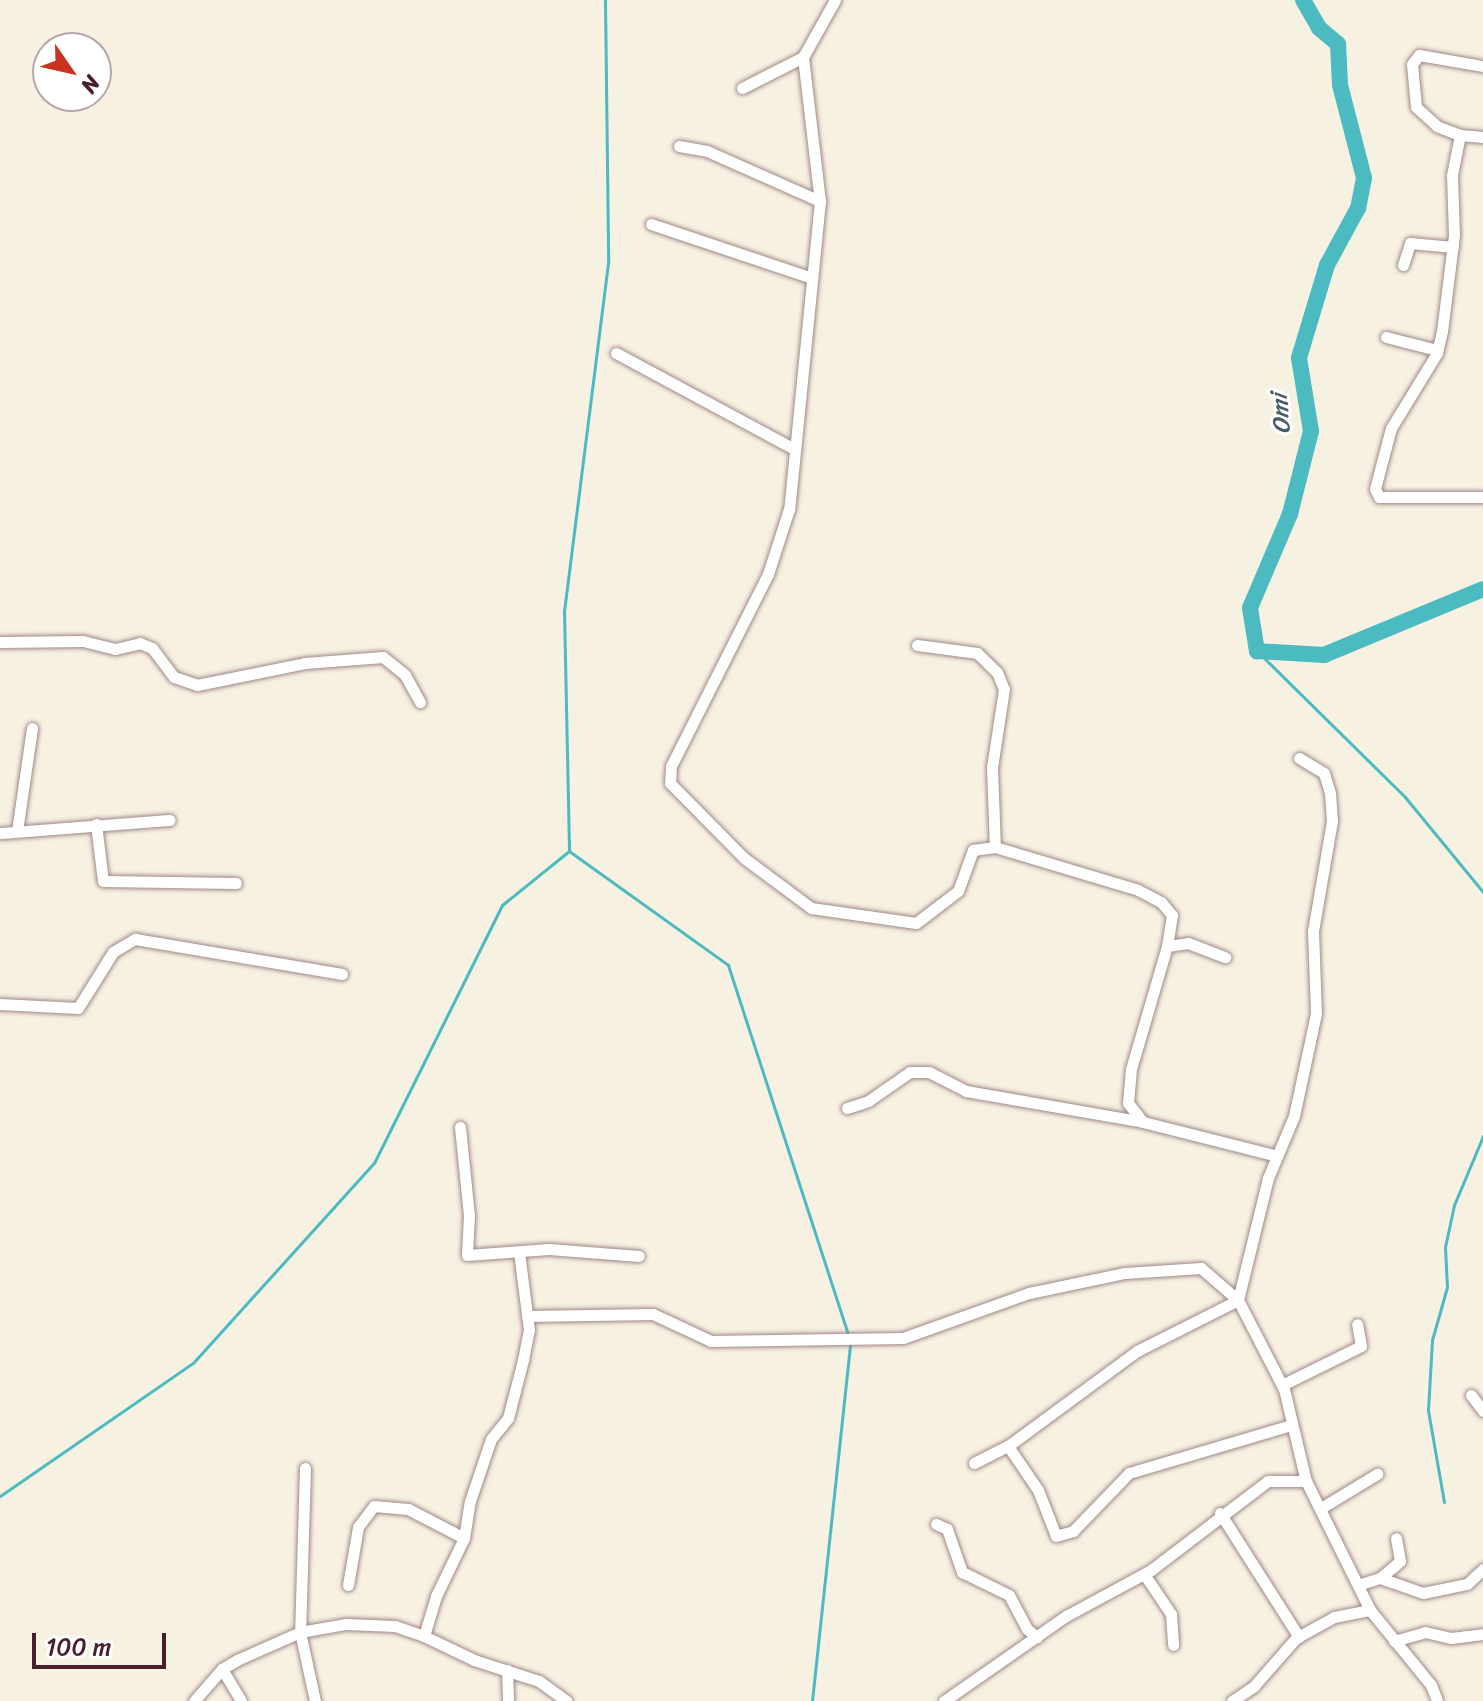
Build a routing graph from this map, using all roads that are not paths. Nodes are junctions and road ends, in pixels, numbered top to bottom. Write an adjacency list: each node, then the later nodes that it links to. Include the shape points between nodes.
1 (835, 0): 2 (street)
2 (803, 57): 4 (street); 8 (street)
3 (1483, 66): 5 (street, via 1419,55 1412,64 1416,107 1437,126)
4 (742, 88)
5 (1460, 135): 6 (street); 10 (street, via 1452,175)
6 (1483, 137)
7 (679, 146): 8 (street, via 707,151)
8 (820, 201): 12 (street)
9 (651, 224): 12 (street)
10 (1453, 247): 11 (street, via 1410,243); 14 (street)
11 (1403, 265)
12 (812, 278): 16 (street)
13 (1386, 337): 14 (street)
14 (1437, 350): 17 (street, via 1391,428 1375,489 1379,497)
15 (616, 353): 16 (street)
16 (794, 449): 27 (street, via 789,509 768,574 671,766 670,783 744,858 811,908 916,923 958,891 973,850)
17 (1483, 497)
18 (0, 642): 20 (street, via 83,641 115,649 140,643 152,648 174,677 197,685 305,663 383,657 405,675)
19 (917, 645): 27 (street, via 977,653 997,672 1004,689 992,767)
20 (420, 702)
21 (32, 728): 25 (street)
22 (1299, 758): 36 (street, via 1324,773 1332,821 1313,931 1316,1013 1308,1063)
23 (170, 820): 24 (street)
24 (96, 824): 25 (street); 28 (street, via 103,881)
25 (17, 831): 26 (street)
26 (0, 833)
27 (995, 847): 29 (street, via 1138,890 1161,902 1172,915)
28 (236, 883)
29 (1167, 946): 30 (street, via 1188,943); 34 (street, via 1131,1069 1128,1103)
30 (1225, 957)
31 (342, 974): 32 (street, via 135,939 113,952 78,1008)
32 (0, 1004)
33 (847, 1108): 34 (street, via 868,1101 910,1072 929,1072 966,1091)
34 (1143, 1122): 36 (street)
35 (460, 1127): 37 (street, via 469,1215 467,1255)
36 (1277, 1156): 39 (street)
37 (519, 1252): 38 (street); 40 (street)
38 (639, 1256)
39 (1238, 1300): 40 (street, via 1201,1268 1125,1273 1029,1293 903,1338 711,1341 653,1314); 42 (street); 46 (street, via 1137,1351)
40 (527, 1316): 54 (street, via 529,1330 508,1418 491,1439)
41 (1357, 1324): 42 (street, via 1361,1346)
42 (1282, 1385): 45 (street)
43 (1471, 1395): 44 (street)
44 (1483, 1411)
45 (1291, 1425): 46 (street, via 1129,1473 1073,1531 1056,1536 1038,1490); 50 (street)
46 (1008, 1446): 47 (street)
47 (974, 1463)
48 (305, 1468): 62 (street)
49 (1377, 1474): 51 (street)
50 (1306, 1481): 51 (street); 52 (street, via 1268,1481)
51 (1321, 1508): 60 (street)
52 (1220, 1513): 57 (street); 66 (street)
53 (936, 1524): 65 (street, via 947,1529 962,1572 1009,1595)
54 (464, 1538): 59 (street, via 408,1509 374,1506 358,1527); 64 (street, via 436,1596)
55 (1396, 1538): 58 (street, via 1400,1561)
56 (1483, 1569): 58 (street, via 1467,1584 1423,1593)
57 (1144, 1574): 65 (street); 68 (street, via 1171,1614)
58 (1380, 1578): 60 (street)
59 (348, 1585)
60 (1358, 1585): 61 (street)
61 (1370, 1610): 66 (street, via 1334,1617); 67 (street)
62 (300, 1632): 64 (street, via 395,1626); 69 (street); 73 (street)
63 (1483, 1634): 67 (street, via 1451,1638 1425,1632)
64 (424, 1636): 70 (street)
65 (1037, 1637): 76 (street)
66 (1299, 1637): 77 (street, via 1254,1686)
67 (1394, 1641): 78 (street, via 1431,1685)
68 (1173, 1645)
69 (222, 1669): 71 (street); 72 (street)
70 (507, 1670): 74 (street); 75 (street, via 539,1681)
71 (194, 1701)
72 (241, 1701)
73 (315, 1701)
74 (508, 1701)
75 (567, 1701)
76 (944, 1701)
77 (1232, 1701)
78 (1437, 1701)

